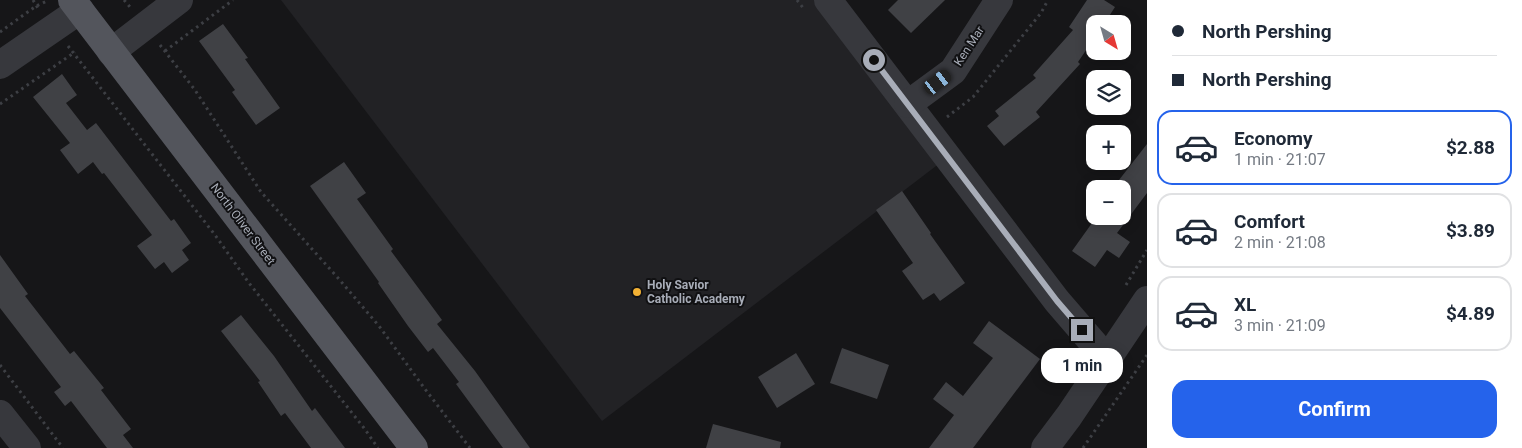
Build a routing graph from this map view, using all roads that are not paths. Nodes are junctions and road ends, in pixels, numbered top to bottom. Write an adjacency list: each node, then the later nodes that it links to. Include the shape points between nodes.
1 (180, 0): 5 (street)
2 (828, 0): 7 (street)
3 (999, 0): 7 (street, Ken Mar, via 952,71)
4 (76, 5): 5 (main road, North Oliver Street); 6 (street, via 53,29)
5 (111, 52): 12 (main road, North Oliver Street)
6 (0, 66)
7 (908, 104): 9 (street, via 1057,301)
8 (1147, 300): 9 (street)
9 (1107, 360): 13 (street)
10 (0, 414): 11 (street)
11 (27, 448)
12 (414, 448)
13 (1045, 448)

